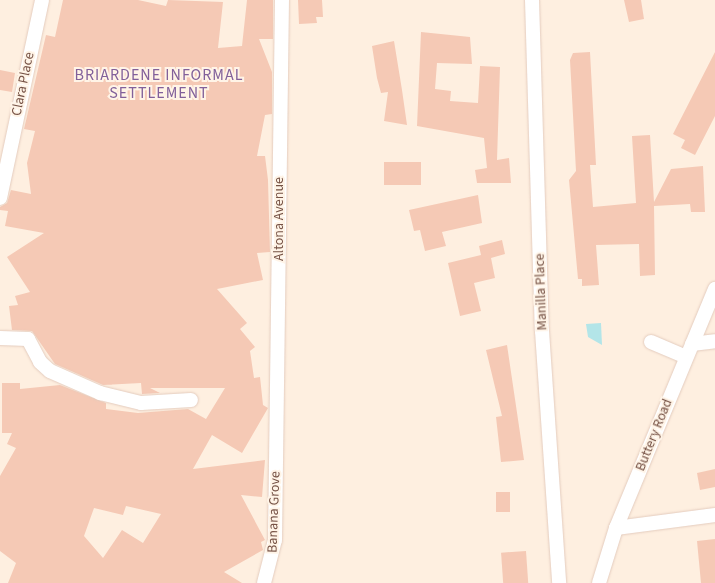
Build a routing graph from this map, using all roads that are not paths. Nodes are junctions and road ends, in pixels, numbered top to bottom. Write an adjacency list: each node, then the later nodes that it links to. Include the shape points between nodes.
1 (42, 0): 4 (street, Clara Place)
2 (282, 0): 11 (street, Altona Avenue)
3 (532, 0): 15 (street, Manilla Place, via 542,331)
4 (0, 198)
5 (715, 289): 9 (street, Buttery Road)
6 (0, 338): 10 (street, via 28,340 40,362 50,371 100,393 140,403)
7 (715, 341): 9 (street)
8 (651, 342): 9 (street)
9 (689, 351): 13 (street, Buttery Road)
10 (191, 400)
11 (276, 439): 14 (street, Banana Grove, via 275,540)
12 (715, 515): 13 (street)
13 (616, 528): 16 (street, Buttery Road)
14 (264, 583)
15 (559, 583)
16 (600, 583)

